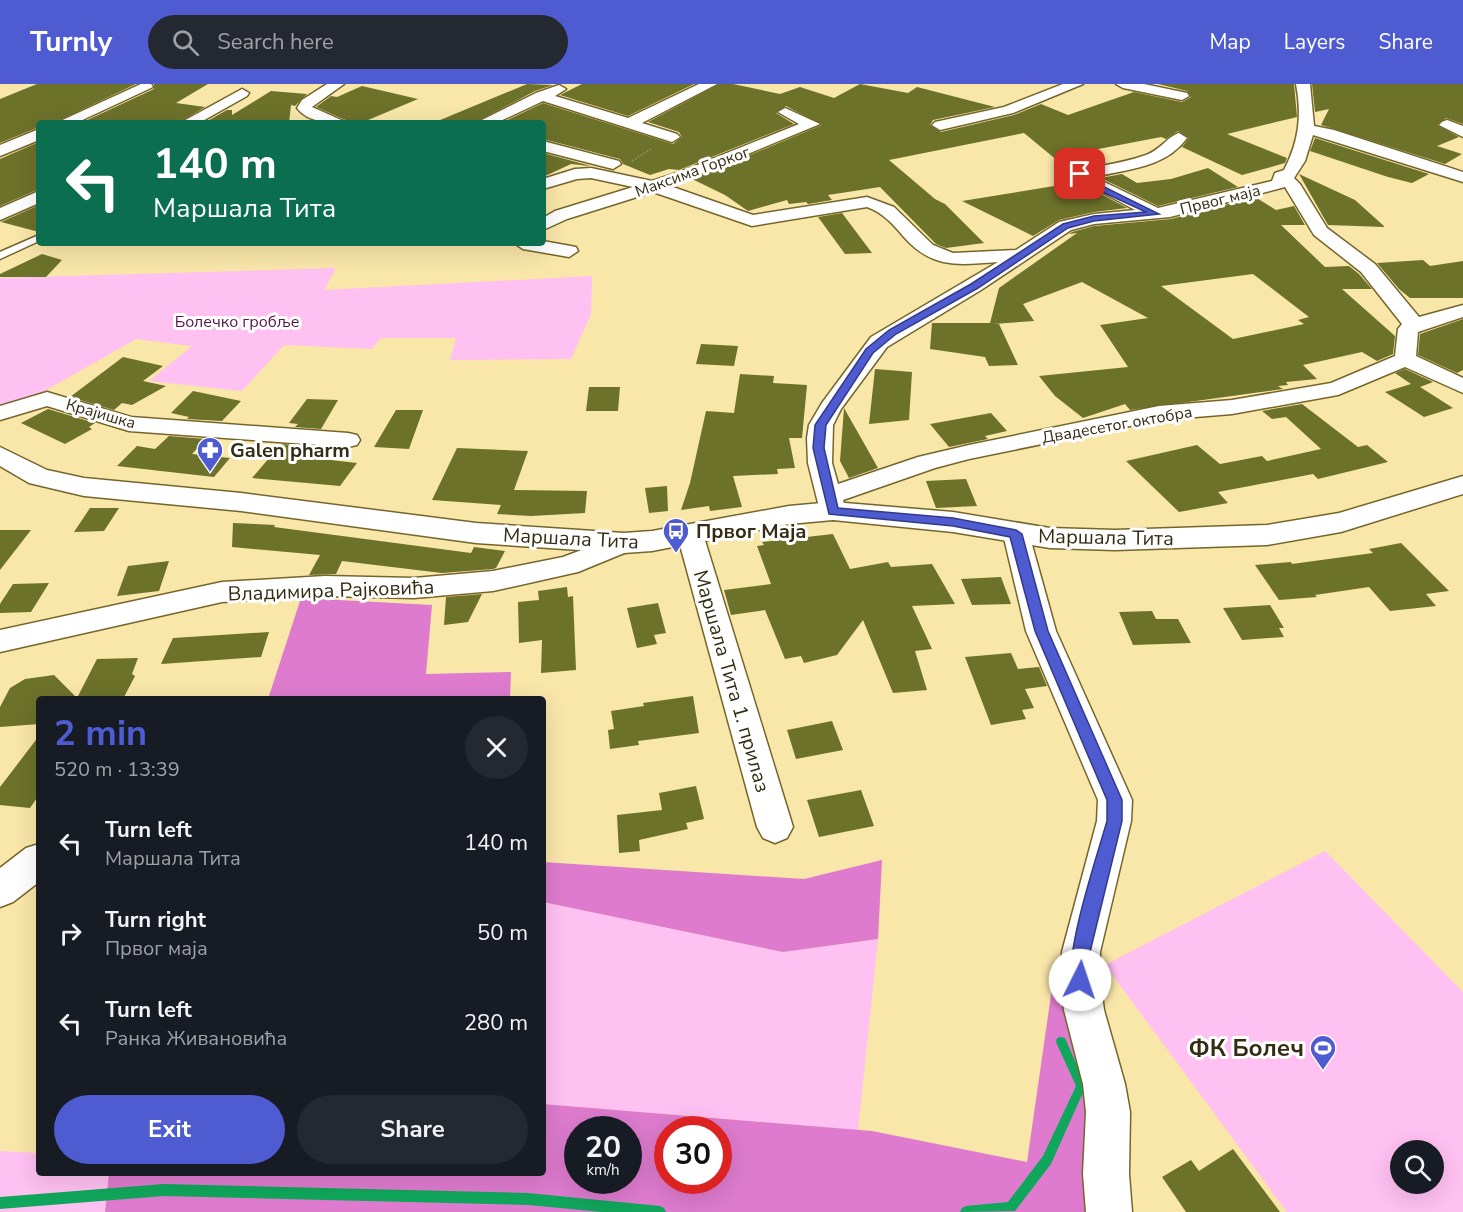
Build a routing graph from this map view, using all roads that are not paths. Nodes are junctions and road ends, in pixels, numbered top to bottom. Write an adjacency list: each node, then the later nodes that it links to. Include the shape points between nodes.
1 (337, 84): 14 (street, via 304,108)
2 (570, 84): 9 (street)
3 (710, 84): 16 (street)
4 (1076, 84): 17 (street, via 1008,110)
5 (1124, 84): 10 (street)
6 (1303, 84): 19 (street, Првог маја, via 1309,114)
7 (146, 87): 12 (street)
8 (242, 93): 13 (street)
9 (542, 96): 15 (street); 16 (street)
10 (1182, 96)
11 (785, 112): 30 (street, Максима Горког, via 812,124)
12 (71, 120)
13 (193, 120)
14 (331, 120)
15 (490, 120)
16 (630, 123): 22 (street)
17 (940, 125)
18 (1447, 125): 20 (street)
19 (1307, 129): 27 (street, Првог маја, via 1291,173); 28 (street)
20 (1463, 132)
21 (36, 135): 25 (street)
22 (672, 137)
23 (1179, 138): 32 (street, via 1168,151 1149,160 1078,175)
24 (546, 147): 26 (street)
25 (0, 152)
26 (624, 166)
27 (1281, 177): 32 (street, Првог маја, via 1279,184 1260,190); 41 (street, via 1292,184 1320,231 1368,268)
28 (1463, 177)
29 (546, 183): 30 (street, via 585,173)
30 (655, 187): 34 (street, Максима Горког, via 561,215); 39 (street, via 752,221 852,203 874,203 898,217 939,256)
31 (36, 197): 33 (street)
32 (1155, 214): 39 (street, Првог маја, via 1077,222)
33 (0, 215)
34 (546, 223)
35 (36, 239): 38 (lane)
36 (540, 246): 37 (street)
37 (569, 251)
38 (0, 256)
39 (1020, 256): 48 (street, Првог маја, via 892,332 870,351 821,425 819,456)
40 (1463, 311): 41 (street)
41 (1414, 325): 42 (street, via 1406,334)
42 (1405, 359): 43 (street); 48 (street, Двадесетог октобра, via 1338,388 1232,407 1159,413 927,462 852,490)
43 (1463, 386)
44 (0, 413): 45 (street, Крајишка, via 47,399 129,424)
45 (348, 440)
46 (0, 455): 51 (street, Маршала Тита, via 39,477 84,487 241,502 476,533)
47 (1463, 485): 50 (street, Маршала Тита, via 1341,522 1267,535 1115,540)
48 (831, 503): 49 (street, Маршала Тита); 50 (street, Маршала Тита)
49 (690, 534): 51 (street, Маршала Тита); 53 (street, Маршала Тита 1. прилаз)
50 (1016, 534): 56 (street, via 1041,631 1115,800 1114,821 1081,952 1080,980 1108,1112)
51 (624, 543): 52 (street, Владимира Рајковића, via 568,565 493,581 414,588 325,586 222,592)
52 (0, 641)
53 (775, 827)
54 (36, 862): 55 (street)
55 (0, 890)
56 (1109, 1212)

